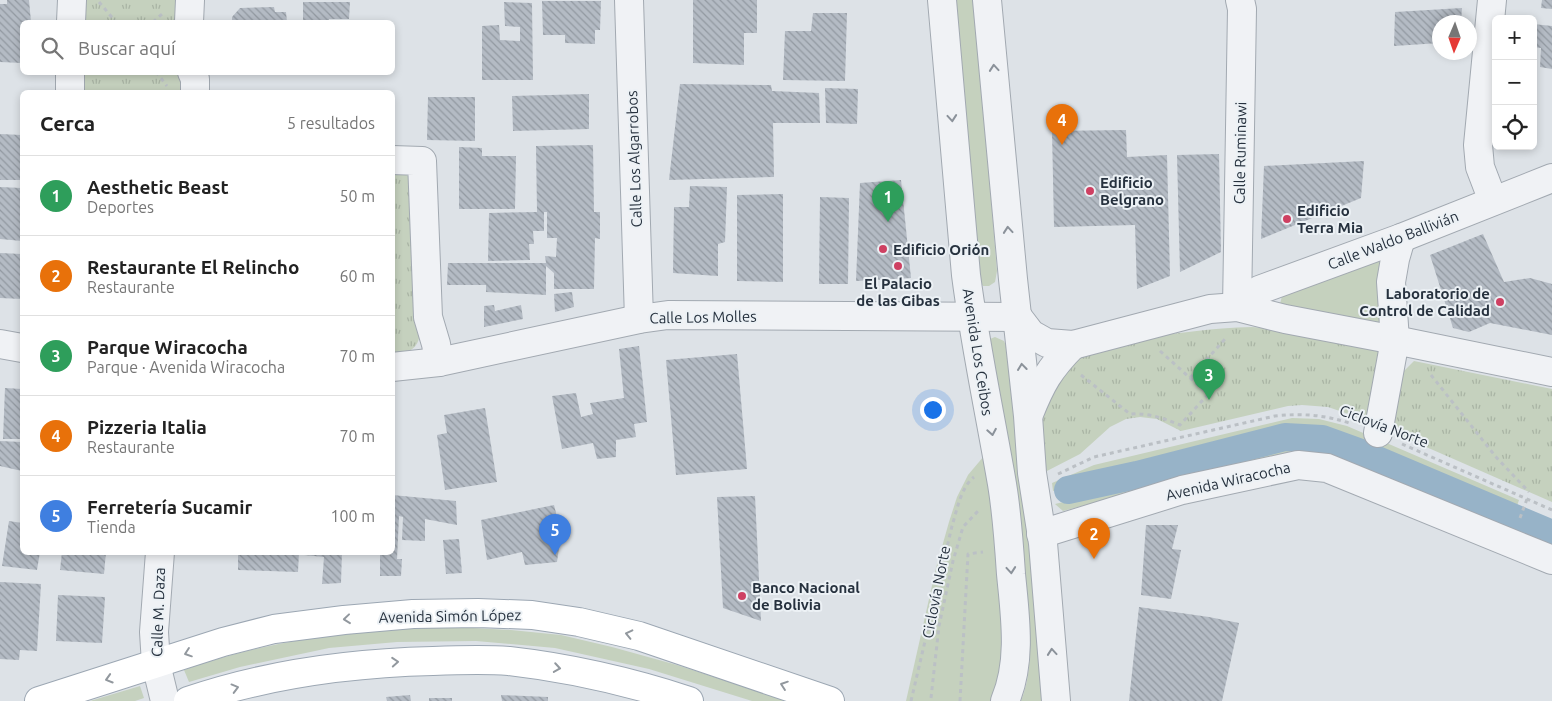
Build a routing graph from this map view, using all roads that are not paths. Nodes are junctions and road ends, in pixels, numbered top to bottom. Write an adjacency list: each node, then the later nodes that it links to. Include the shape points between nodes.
1 (72, 0): 8 (street)
2 (190, 0): 9 (street)
3 (629, 0): 21 (street, Calle Los Algarrobos)
4 (942, 0): 19 (street, Avenida Los Ceibos, one-way to 19)
5 (987, 0): 20 (street, one-way to 5)
6 (1240, 0): 18 (street, Calle Ruminawi)
7 (1492, 0): 16 (street, via 1478,145 1480,167)
8 (71, 20)
9 (190, 20)
10 (70, 75): 12 (street)
11 (193, 75): 13 (street)
12 (70, 90)
13 (195, 90)
14 (395, 160): 26 (street, via 422,161 428,317)
15 (1552, 178): 16 (street, Calle Waldo Ballivián)
16 (1493, 201): 17 (street, Calle Waldo Ballivián)
17 (1401, 238): 18 (street, Calle Waldo Ballivián, via 1259,290); 22 (street, via 1391,282)
18 (1237, 307): 22 (street, via 1284,320); 25 (street, via 1210,308)
19 (971, 316): 20 (street, Calle Los Molles); 21 (street, Calle Los Molles, via 668,315); 40 (street, Avenida Los Ceibos, one-way to 40, via 1002,483 1016,620 1014,665)
20 (1018, 317): 25 (street, via 1031,334); 29 (street, one-way to 20)
21 (639, 319): 26 (street, Calle Los Molles)
22 (1395, 340): 28 (street); 30 (street)
23 (0, 344): 24 (street)
24 (20, 348)
25 (1074, 357): 29 (street, via 1056,363 1037,392)
26 (439, 362): 27 (street, Calle Los Molles)
27 (395, 368)
28 (1552, 372)
29 (1028, 416): 31 (street)
30 (1378, 433)
31 (1041, 534): 33 (street, Avenida Wiracocha, via 1182,490 1298,465 1327,468); 41 (street, one-way to 31)
32 (160, 555): 34 (street, Calle M. Daza, via 154,632)
33 (1552, 560)
34 (156, 664): 35 (main road, Avenida Simón López, one-way to 35); 36 (street, Calle M. Daza); 39 (main road, Avenida Simón López, one-way to 34, via 639,636 532,615 413,614 274,629)
35 (39, 701)
36 (165, 701)
37 (188, 701): 38 (main road, one-way to 38, via 269,678 330,668 460,660 507,661 560,668 619,680)
38 (690, 701)
39 (830, 701)
40 (1005, 701)
41 (1056, 701)

